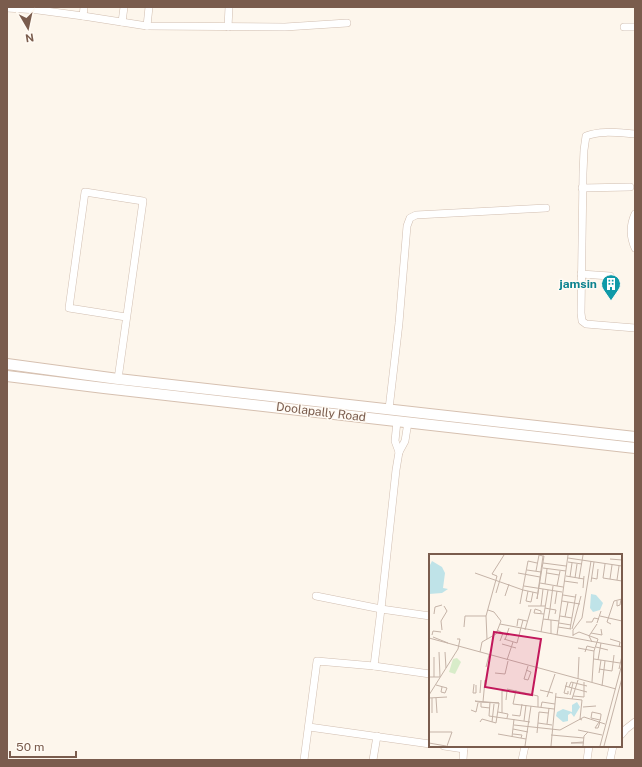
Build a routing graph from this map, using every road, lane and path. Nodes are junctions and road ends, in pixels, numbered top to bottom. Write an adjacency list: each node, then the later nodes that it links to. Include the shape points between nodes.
1 (84, 7): 7 (street)
2 (124, 7): 8 (street)
3 (149, 7): 10 (street)
4 (229, 7): 11 (street)
5 (7, 8): 6 (street)
6 (38, 9): 7 (street)
7 (83, 16): 8 (street)
8 (122, 22): 10 (street)
9 (347, 23): 11 (street)
10 (147, 26): 11 (street)
11 (228, 27)
12 (624, 27): 13 (street)
13 (635, 27)
14 (635, 134): 15 (street, via 609,132 586,136)
15 (582, 188): 16 (street); 20 (street)
16 (630, 188)
17 (546, 208): 27 (street, via 416,214 410,218 407,226)
18 (635, 214): 19 (street, via 631,229)
19 (635, 248)
20 (581, 274): 21 (street); 23 (street, via 582,321 586,324)
21 (610, 276)
22 (126, 317): 22 (street, via 143,201 85,192 69,308); 26 (street)
23 (635, 328)
24 (7, 364): 26 (main road)
25 (7, 376): 28 (main road, Doolapally Road)
26 (118, 379): 27 (main road)
27 (389, 409): 30 (main road)
28 (397, 421): 29 (main road, Doolapally Road); 32 (street, via 395,441)
29 (408, 422): 31 (main road, Doolapally Road); 32 (street, via 405,441)
30 (635, 437)
31 (635, 448)
32 (399, 452): 34 (street)
33 (316, 596): 34 (street)
34 (381, 609): 35 (street); 36 (street)
35 (429, 616)
36 (374, 666): 37 (street); 39 (street, via 317,661)
37 (429, 674)
38 (635, 722): 40 (street)
39 (309, 727): 41 (street); 47 (street)
40 (622, 734)
41 (377, 736): 42 (street); 48 (street)
42 (429, 744)
43 (464, 747): 49 (street)
44 (525, 747): 50 (street)
45 (589, 747): 51 (street)
46 (613, 747): 52 (street)
47 (304, 760)
48 (373, 760)
49 (463, 760)
50 (522, 760)
51 (587, 760)
52 (610, 760)

